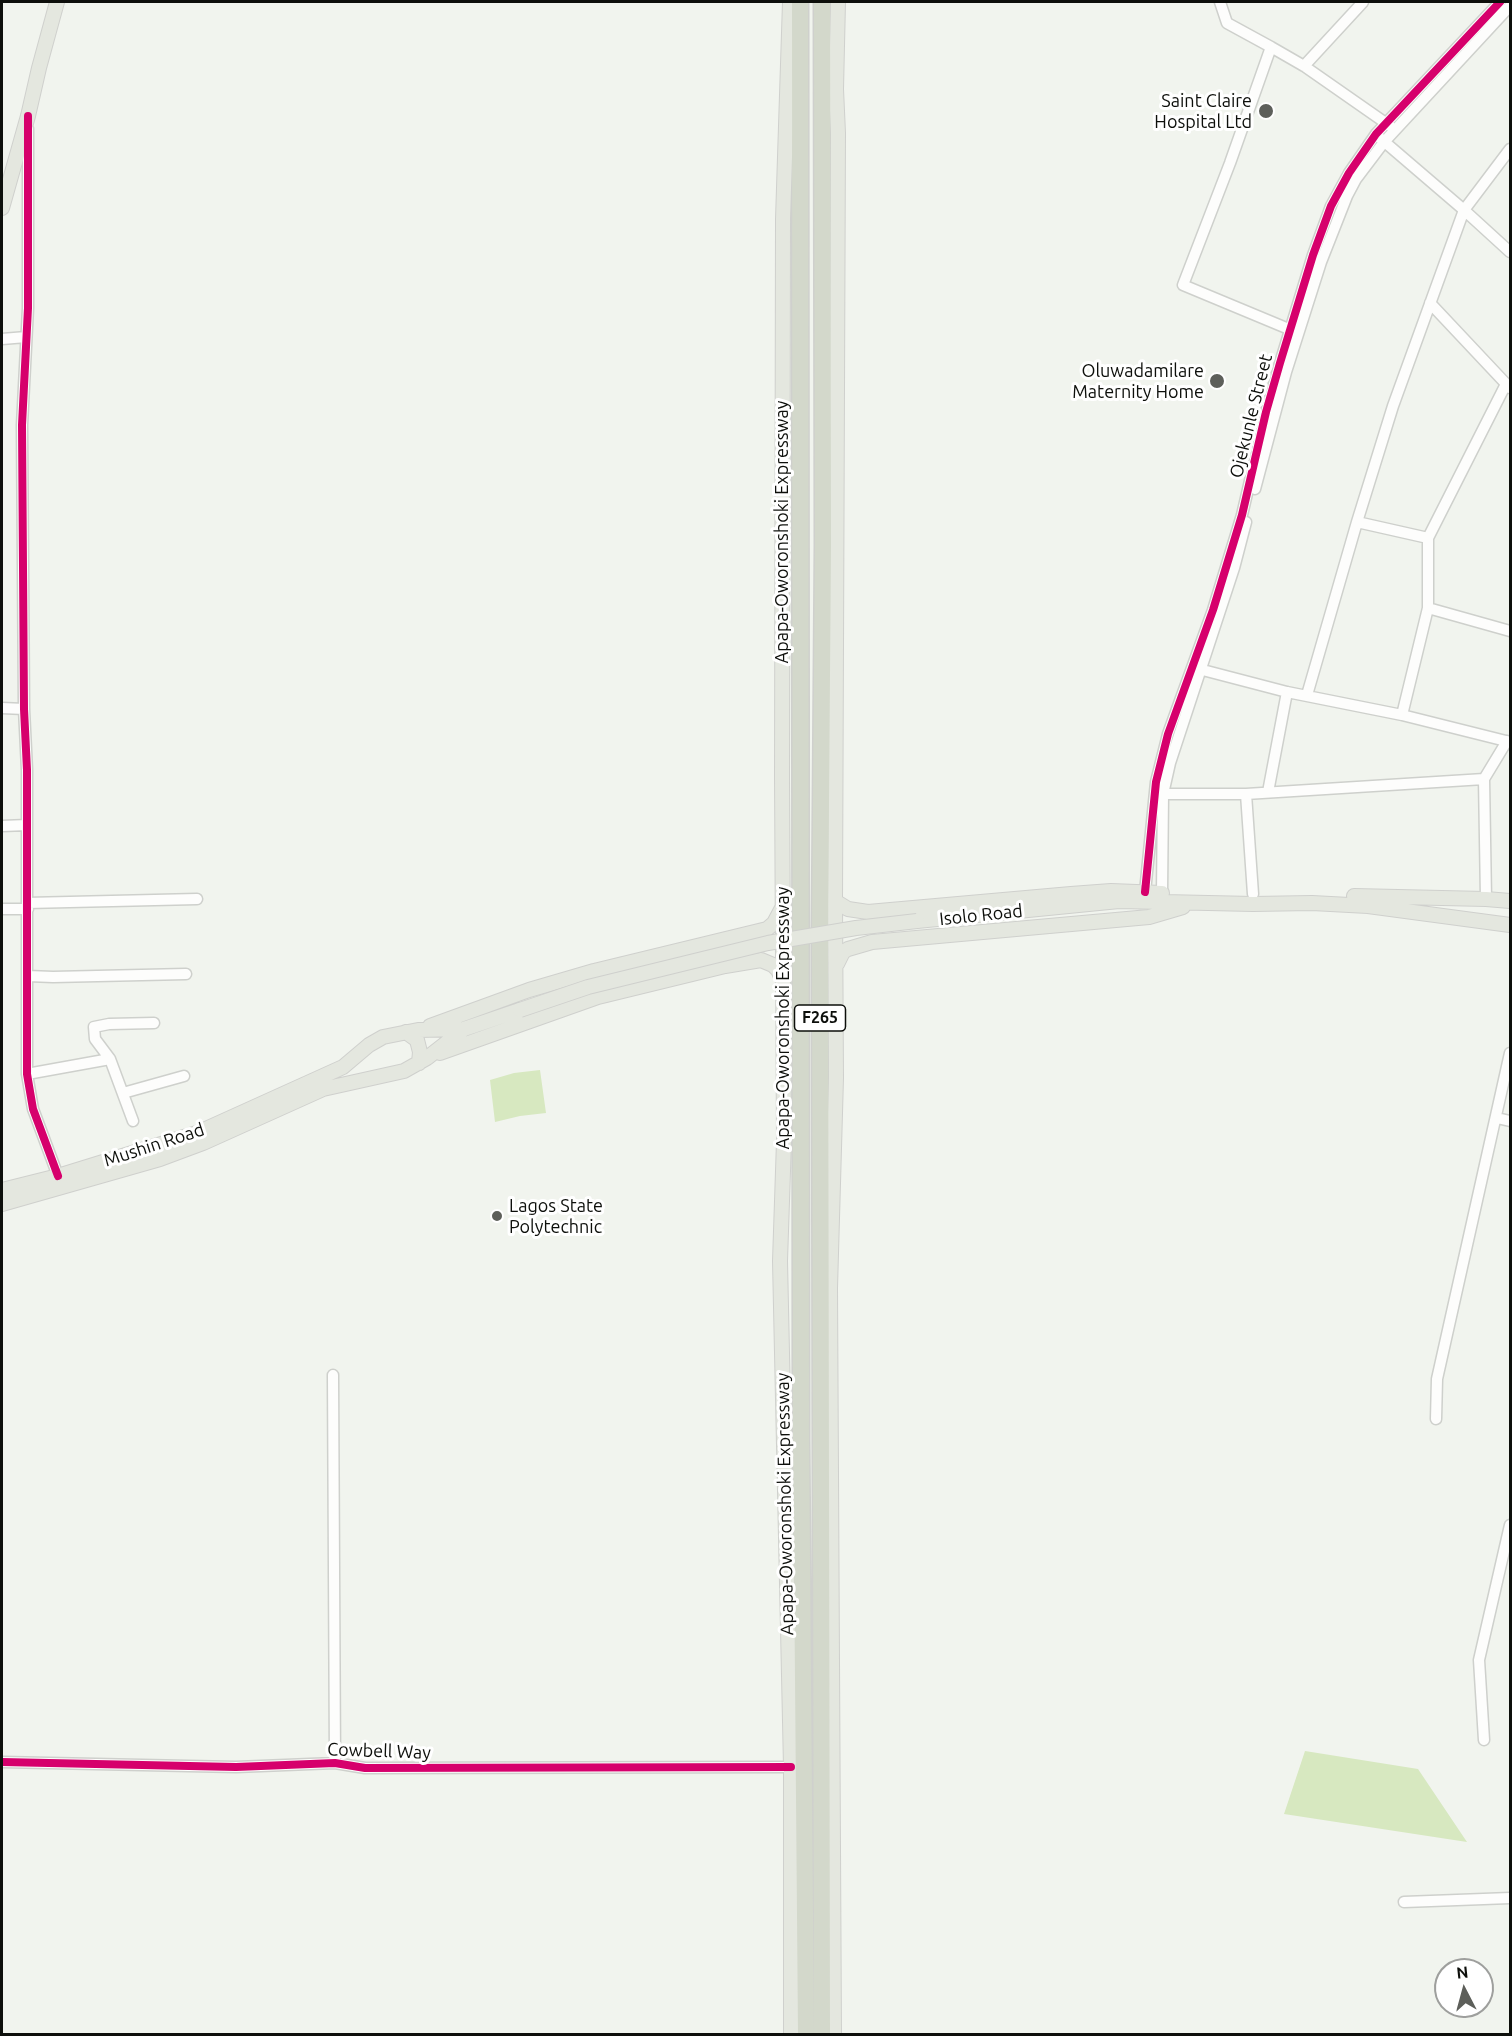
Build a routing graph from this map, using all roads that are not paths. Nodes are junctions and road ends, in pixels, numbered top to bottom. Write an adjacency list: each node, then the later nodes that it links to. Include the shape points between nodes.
1 (57, 2): 12 (main road)
2 (790, 2): 51 (main road, Apapa-Oworonshoki Expressway, via 783,219)
3 (800, 2): 87 (highway, Apapa-Oworonshoki Expressway / F265, via 801,1441)
4 (822, 2): 88 (highway, Apapa-Oworonshoki Expressway / F265)
5 (838, 2): 46 (main road)
6 (1220, 2): 10 (street, via 1227,23)
7 (1363, 2): 11 (street)
8 (1500, 2): 13 (street, Ojekunle Street)
9 (1510, 6): 13 (street, Ojekunle Street)
10 (1271, 48): 11 (street); 20 (street, via 1183,285)
11 (1304, 66): 13 (street)
12 (28, 116): 16 (main road); 21 (street)
13 (1391, 126): 14 (street, Ojekunle Street)
14 (1380, 138): 17 (street); 20 (street, Ojekunle Street, via 1339,211)
15 (1510, 149): 17 (street)
16 (2, 208)
17 (1464, 210): 18 (street); 19 (street)
18 (1510, 252)
19 (1430, 303): 23 (street); 24 (street)
20 (1294, 331): 28 (street, Ojekunle Street, via 1234,568)
21 (26, 337): 22 (street); 32 (street, via 22,425)
22 (2, 339)
23 (1508, 386): 25 (street)
24 (1357, 522): 25 (street); 30 (street)
25 (1428, 538): 26 (street)
26 (1428, 608): 27 (street); 33 (street)
27 (1510, 631)
28 (1197, 669): 29 (street); 37 (street, Ojekunle Street); 41 (street, Ojekunle Street, via 1168,734 1156,782)
29 (1287, 692): 30 (street); 36 (street)
30 (1307, 695): 33 (street)
31 (2, 708): 32 (street)
32 (24, 709): 39 (street)
33 (1402, 715): 34 (street)
34 (1509, 741): 35 (street)
35 (1484, 779): 36 (street); 45 (street)
36 (1268, 792): 38 (street)
37 (1163, 794): 38 (street); 42 (street, Ojekunle Street)
38 (1246, 794): 43 (street)
39 (27, 825): 40 (street); 50 (street)
40 (2, 826)
41 (1145, 892): 42 (main road); 46 (main road, via 1110,891 868,912 848,909)
42 (1162, 893): 43 (main road); 47 (main road)
43 (1253, 894): 45 (main road)
44 (197, 899): 50 (street)
45 (1486, 899): 48 (main road)
46 (835, 901): 54 (main road)
47 (1119, 901): 49 (main road, Isolo Road); 59 (main road, Isolo Road, bridge, via 856,928 768,943 588,987)
48 (1510, 901)
49 (1200, 903): 53 (main road, Isolo Road, via 1368,906); 54 (main road, via 1149,917 872,942 843,952)
50 (27, 906): 52 (street); 56 (street)
51 (783, 906): 57 (main road, Apapa-Oworonshoki Expressway); 60 (main road, via 766,929 529,990)
52 (2, 909)
53 (1510, 924)
54 (837, 964): 89 (main road, via 830,1265)
55 (186, 974): 56 (street)
56 (28, 976): 65 (street)
57 (783, 983): 64 (main road, via 778,970 766,962 725,966 598,997); 83 (main road, Apapa-Oworonshoki Expressway, via 780,1261)
58 (154, 1023): 63 (street, via 94,1027 95,1039)
59 (464, 1029): 60 (main road); 64 (main road)
60 (412, 1031): 61 (main road, via 383,1037); 64 (main road)
61 (361, 1052): 67 (main road, via 362,1068); 68 (main road)
62 (1510, 1053): 70 (street)
63 (110, 1059): 65 (street); 69 (street)
64 (423, 1060): 67 (main road, via 404,1071)
65 (27, 1074): 73 (street, via 33,1109)
66 (184, 1076): 69 (street)
67 (376, 1078): 68 (main road)
68 (301, 1092): 73 (main road, Mushin Road, via 197,1133); 75 (main road, Mushin Road, via 203,1143)
69 (123, 1093): 71 (street)
70 (1497, 1118): 72 (street); 77 (street, via 1437,1379)
71 (133, 1121)
72 (1510, 1121)
73 (58, 1176): 74 (main road, Mushin Road)
74 (2, 1190)
75 (2, 1204)
76 (333, 1375): 82 (street)
77 (1436, 1419)
78 (1510, 1525): 79 (street)
79 (1509, 1538): 80 (street, via 1479,1660)
80 (1484, 1740)
81 (2, 1762): 82 (street, Cowbell Way, via 236,1767)
82 (335, 1763): 83 (street, Cowbell Way, via 356,1768)
83 (791, 1767): 86 (main road, Apapa-Oworonshoki Expressway)
84 (1510, 1898): 85 (street)
85 (1404, 1902)
86 (791, 2034)
87 (806, 2034)
88 (822, 2034)
89 (834, 2034)

